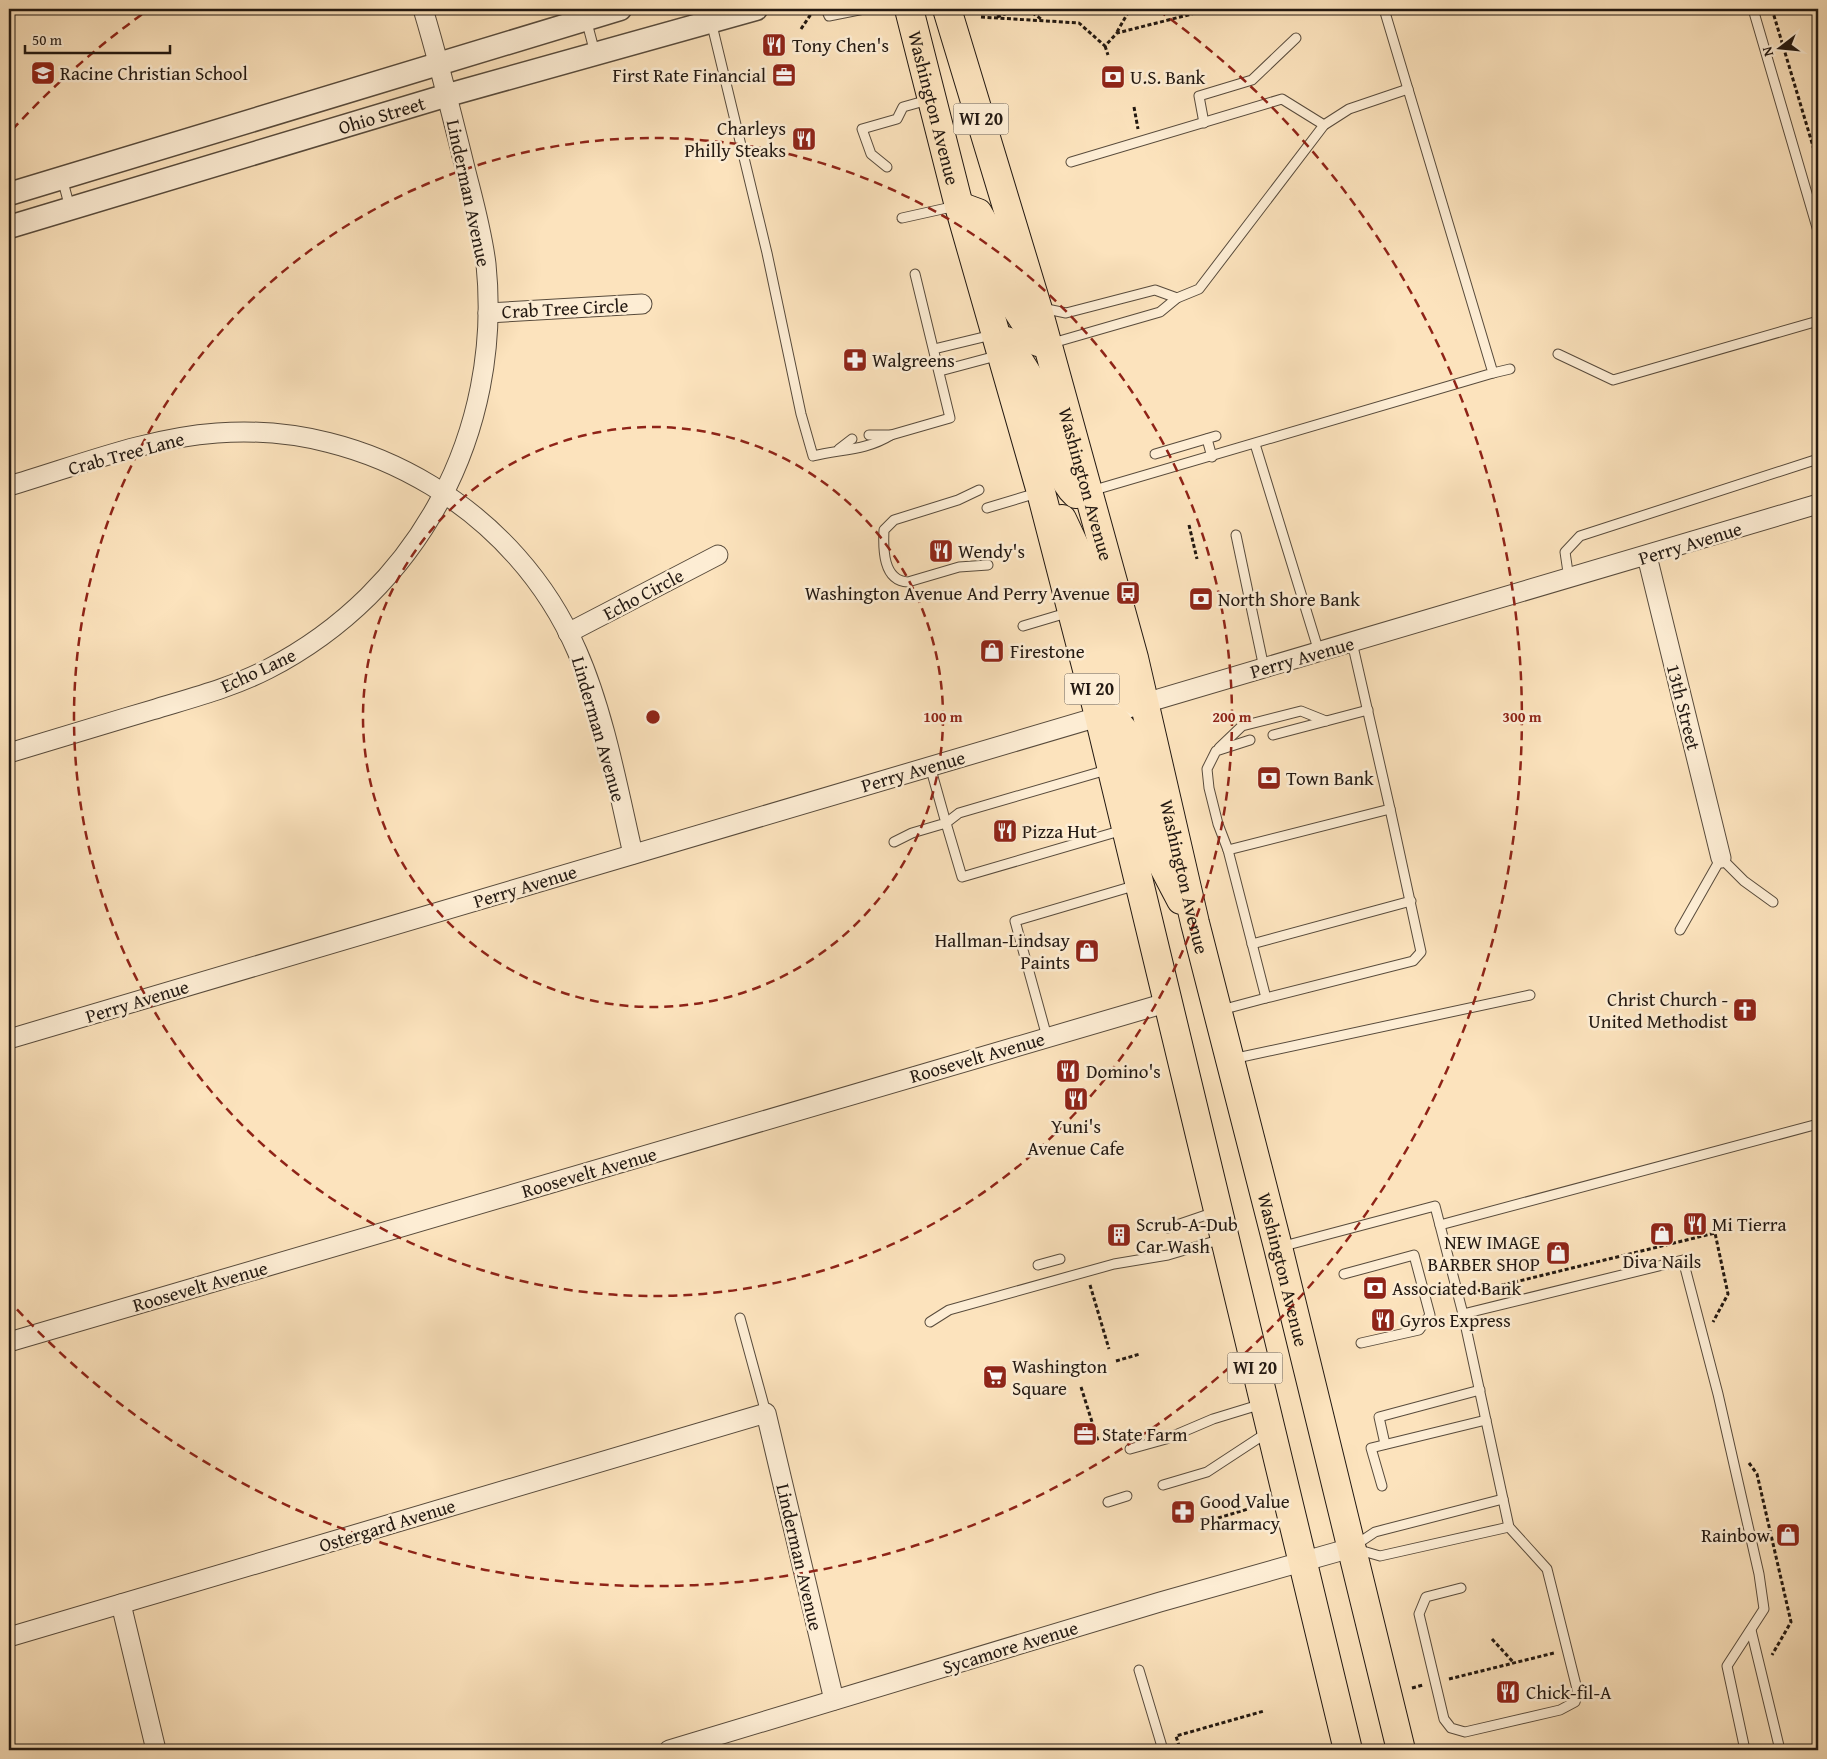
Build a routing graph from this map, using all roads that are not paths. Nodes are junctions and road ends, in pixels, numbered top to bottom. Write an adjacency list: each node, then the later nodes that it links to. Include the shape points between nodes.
1 (423, 9): 14 (street, Linderman Avenue)
2 (620, 9): 10 (street, Ohio Street)
3 (756, 9): 11 (street, Ohio Street)
4 (864, 9): 9 (lane)
5 (909, 9): 17 (main road, Washington Avenue / WI 20)
6 (947, 9): 32 (main road, Washington Avenue / WI 20)
7 (1384, 9): 15 (lane)
8 (1752, 9): 28 (lane)
9 (828, 13)
10 (586, 20): 13 (lane); 14 (street, Ohio Street)
11 (711, 20): 13 (street, Ohio Street); 46 (lane, via 813,456)
12 (1296, 38): 18 (lane, via 1252,80 1199,96)
13 (595, 53): 16 (street, Ohio Street)
14 (440, 64): 16 (street, Linderman Avenue); 22 (street, Ohio Street)
15 (1408, 89): 19 (lane, via 1349,109); 41 (lane)
16 (448, 95): 25 (street, Ohio Street); 33 (street, Linderman Avenue, via 480,229 486,263)
17 (931, 99): 21 (lane, via 903,107 897,118 862,129 870,154); 24 (main road, Washington Avenue / WI 20)
18 (1204, 123): 19 (lane, via 1282,99); 20 (lane)
19 (1324, 125): 30 (lane, via 1200,289)
20 (1071, 162)
21 (887, 167)
22 (62, 178): 23 (street, Ohio Street); 25 (lane)
23 (9, 194)
24 (959, 206): 26 (lane); 35 (main road, Washington Avenue / WI 20); 37 (main road, via 978,213 986,227 1003,288)
25 (70, 208): 27 (street, Ohio Street)
26 (902, 218)
27 (9, 227)
28 (1818, 231)
29 (915, 274): 36 (lane)
30 (1177, 298): 32 (lane, via 1155,290 1066,313); 37 (lane, via 1160,312)
31 (642, 304): 33 (street, Crab Tree Circle)
32 (1037, 306): 37 (main road, Washington Avenue / WI 20)
33 (488, 313): 54 (street, Linderman Avenue, via 478,403 465,445)
34 (1818, 321): 38 (lane, via 1613,380)
35 (995, 335): 36 (lane); 40 (lane); 52 (main road, Washington Avenue / WI 20); 53 (main road, via 1022,365 1044,408 1066,485 1076,494)
36 (934, 350): 40 (lane)
37 (1049, 354): 53 (main road, Washington Avenue / WI 20)
38 (1558, 354)
39 (1510, 369): 41 (lane)
40 (940, 371): 43 (lane, via 950,418)
41 (1494, 373): 45 (lane)
42 (870, 435): 43 (lane)
43 (891, 435): 46 (lane, via 875,445 853,450)
44 (852, 439): 46 (lane)
45 (1255, 444): 48 (lane); 66 (lane)
46 (839, 449)
47 (1155, 454): 48 (lane, via 1211,437)
48 (1212, 457): 53 (lane)
49 (1818, 459): 61 (lane, via 1580,536 1565,552)
50 (9, 486): 54 (street, Crab Tree Lane, via 155,442 250,432 282,434 345,446 404,470)
51 (979, 490): 60 (lane, via 894,520 884,530 885,558 891,575 899,582 958,567)
52 (1041, 492): 56 (lane); 62 (main road, Washington Avenue / WI 20); 68 (main road, via 1064,522 1077,552 1113,674 1130,700)
53 (1088, 492): 68 (main road, Washington Avenue / WI 20)
54 (444, 493): 64 (street, Linderman Avenue, via 507,545 546,595); 75 (street, Echo Lane, via 422,531 379,586 327,633 298,652 235,684)
55 (1818, 504): 59 (street, Perry Avenue)
56 (987, 508)
57 (1236, 534): 67 (lane)
58 (718, 555): 64 (street, Echo Circle)
59 (1647, 556): 61 (street, Perry Avenue); 84 (street, 13th Street)
60 (988, 565)
61 (1569, 579): 65 (street, Perry Avenue)
62 (1072, 612): 63 (lane); 70 (main road, Washington Avenue / WI 20)
63 (1023, 626)
64 (568, 633): 83 (street, Linderman Avenue, via 589,680 598,711)
65 (1352, 642): 66 (street, Perry Avenue); 69 (lane)
66 (1319, 652): 67 (street, Perry Avenue)
67 (1264, 668): 68 (street, Perry Avenue)
68 (1144, 705): 70 (street, Perry Avenue); 88 (main road, Washington Avenue / WI 20)
69 (1368, 710): 71 (lane); 78 (lane)
70 (1101, 716): 76 (street, Perry Avenue); 77 (main road, Washington Avenue / WI 20); 88 (main road, via 1116,721 1125,732 1150,841)
71 (1326, 721): 72 (lane); 74 (lane, via 1301,711 1242,726)
72 (1273, 735)
73 (1250, 740): 74 (lane)
74 (1216, 751): 82 (lane, via 1207,769 1218,824)
75 (9, 753)
76 (930, 766): 79 (lane); 83 (street, Perry Avenue)
77 (1112, 769): 79 (lane, via 959,813); 80 (main road, Washington Avenue / WI 20)
78 (1390, 809): 82 (lane); 86 (lane)
79 (946, 823): 80 (lane, via 962,876); 81 (lane)
80 (1126, 830): 85 (main road, Washington Avenue / WI 20)
81 (894, 842)
82 (1228, 850): 90 (lane)
83 (632, 854): 96 (street, Perry Avenue)
84 (1720, 858): 87 (lane); 89 (lane)
85 (1138, 885): 93 (main road, Washington Avenue / WI 20); 95 (lane, via 1015,921)
86 (1411, 901): 90 (lane); 92 (lane, via 1421,952 1413,961)
87 (1773, 902)
88 (1195, 923): 94 (main road, Washington Avenue / WI 20)
89 (1680, 930)
90 (1252, 944): 92 (lane)
91 (1530, 996): 97 (lane)
92 (1266, 998): 94 (lane)
93 (1169, 1002): 95 (street, Roosevelt Avenue); 99 (main road, Washington Avenue / WI 20)
94 (1216, 1011): 97 (main road, Washington Avenue / WI 20)
95 (1047, 1037): 110 (street, Roosevelt Avenue)
96 (9, 1039)
97 (1229, 1060): 103 (main road, Washington Avenue / WI 20)
98 (1818, 1124): 100 (lane)
99 (1218, 1211): 101 (lane); 102 (main road, Washington Avenue / WI 20)
100 (1440, 1225): 103 (lane, via 1436,1206); 107 (lane)
101 (1168, 1228)
102 (1225, 1238): 109 (lane, via 1168,1255 1114,1264 949,1310); 113 (main road, Washington Avenue / WI 20)
103 (1278, 1247): 125 (main road, Washington Avenue / WI 20)
104 (1060, 1259): 105 (lane)
105 (1038, 1266)
106 (1344, 1274): 111 (lane, via 1414,1255 1430,1316 1419,1330)
107 (1463, 1314): 112 (lane); 129 (lane, via 1683,1260 1760,1574 1764,1609)
108 (740, 1318): 114 (lane)
109 (930, 1322)
110 (9, 1342)
111 (1361, 1343)
112 (1480, 1390): 115 (lane); 117 (lane, via 1379,1417)
113 (1264, 1403): 116 (main road, Washington Avenue / WI 20); 118 (lane)
114 (766, 1413): 128 (street, Ostergard Avenue); 132 (street, Linderman Avenue)
115 (1486, 1420): 117 (lane); 122 (lane)
116 (1270, 1430): 119 (lane, via 1207,1472); 126 (main road, Washington Avenue / WI 20)
117 (1385, 1444): 120 (lane, via 1371,1448)
118 (1130, 1449)
119 (1163, 1485)
120 (1382, 1486)
121 (1127, 1496): 123 (lane)
122 (1503, 1499): 124 (lane); 125 (lane, via 1375,1532)
123 (1108, 1502)
124 (1509, 1527): 125 (lane, via 1380,1556); 127 (lane, via 1547,1569 1578,1693 1575,1702 1560,1710 1465,1732 1450,1728 1444,1719 1418,1614 1426,1597)
125 (1351, 1548): 126 (street, Sycamore Avenue); 137 (main road, Washington Avenue / WI 20)
126 (1304, 1560): 132 (street, Sycamore Avenue); 136 (main road, Washington Avenue / WI 20)
127 (1460, 1588)
128 (121, 1604): 130 (street, Ostergard Avenue); 133 (street)
129 (1751, 1630): 138 (lane, via 1727,1666); 139 (lane)
130 (9, 1637)
131 (1140, 1670): 135 (lane)
132 (834, 1700): 134 (street, Sycamore Avenue)
133 (156, 1750)
134 (669, 1750)
135 (1163, 1750)
136 (1348, 1750)
137 (1400, 1750)
138 (1745, 1750)
139 (1780, 1750)

